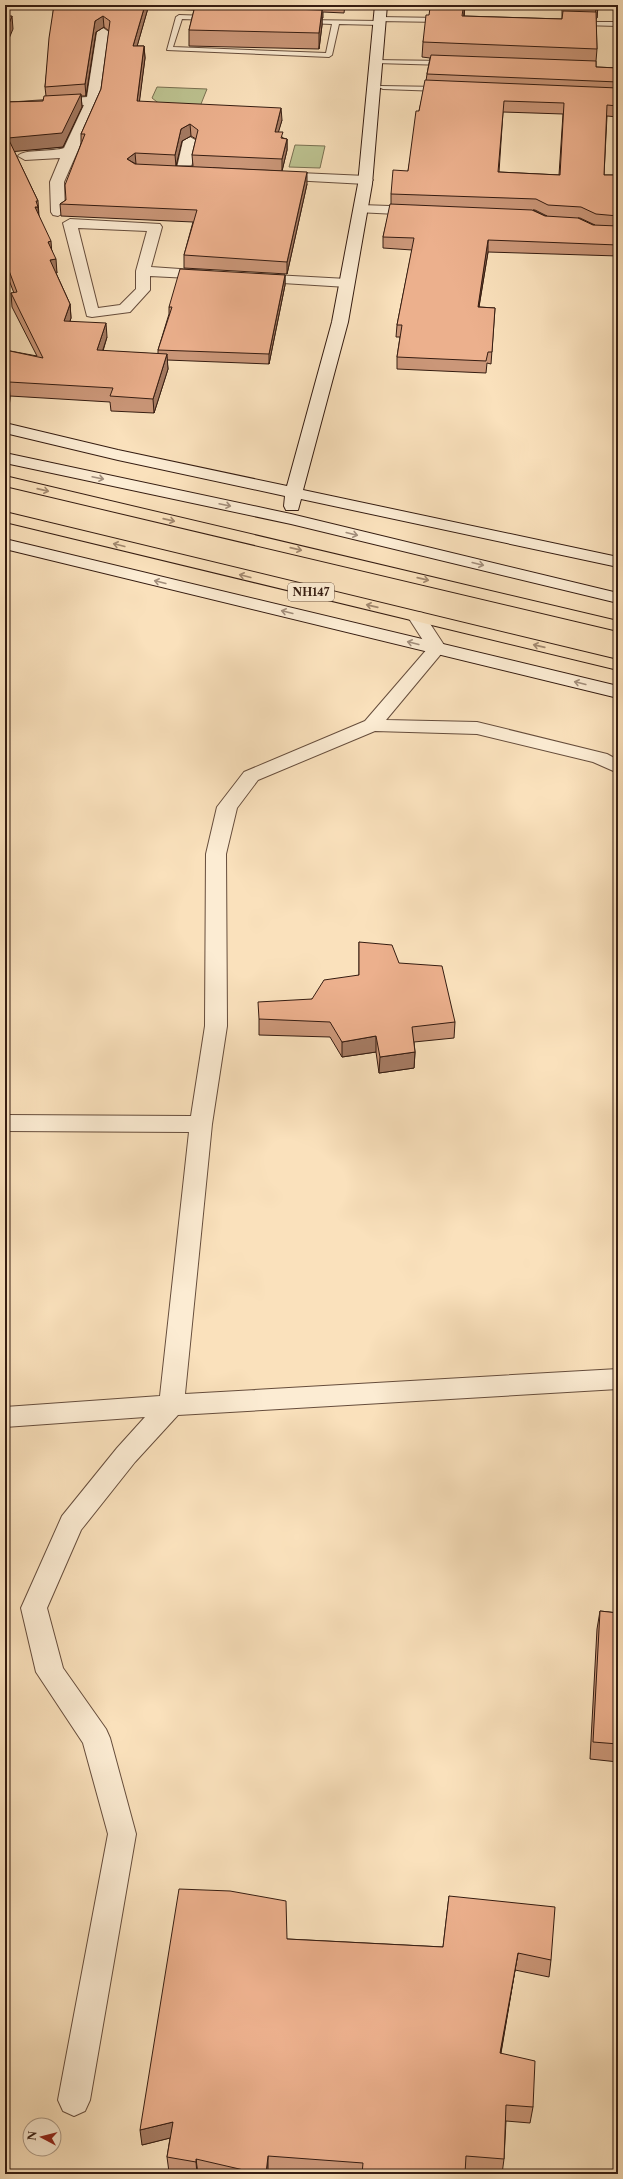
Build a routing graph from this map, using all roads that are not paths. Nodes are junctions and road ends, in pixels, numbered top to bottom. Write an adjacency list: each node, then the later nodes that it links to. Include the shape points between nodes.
1 (380, 16): 4 (lane); 5 (lane); 9 (street)
2 (218, 18): 5 (lane, via 179,17 169,49 329,55)
3 (296, 21): 5 (lane)
4 (451, 21)
5 (336, 22)
6 (570, 23): 7 (lane)
7 (618, 24)
8 (103, 32): 13 (street)
9 (376, 61): 10 (lane); 22 (street)
10 (454, 63)
11 (383, 87): 12 (lane)
12 (446, 89)
13 (93, 100): 14 (street); 16 (street)
14 (5, 107)
15 (190, 141): 19 (street)
16 (70, 151): 17 (street, via 57,155); 24 (street, via 57,182)
17 (25, 156)
18 (167, 171): 19 (street)
19 (183, 172): 20 (street)
20 (198, 173)
21 (261, 176): 22 (street)
22 (366, 180): 23 (street)
23 (361, 209): 25 (street); 29 (street)
24 (58, 212)
25 (434, 212)
26 (142, 271): 26 (street, via 155,227 70,223 92,313 125,309 143,290); 27 (street)
27 (222, 276)
28 (238, 277): 29 (street)
29 (347, 283): 33 (street, via 340,322)
30 (5, 428): 33 (street)
31 (5, 458): 35 (street, one-way to 35)
32 (5, 481): 40 (highway, one-way to 40)
33 (294, 492): 35 (street); 37 (street)
34 (5, 517): 39 (highway, NH147, one-way to 34)
35 (291, 519): 38 (street, one-way to 38)
36 (5, 544): 41 (street, one-way to 36)
37 (618, 562)
38 (618, 598)
39 (417, 617): 41 (street); 42 (highway, NH147, one-way to 39)
40 (618, 626)
41 (437, 648): 43 (street, one-way to 41); 44 (street)
42 (618, 665)
43 (618, 692)
44 (372, 725): 45 (street, via 477,728 600,758); 47 (street, via 251,776 227,807 216,854 216,1026)
45 (618, 767)
46 (5, 1123): 47 (street)
47 (201, 1124): 49 (street)
48 (618, 1379): 49 (street)
49 (171, 1405): 50 (street); 51 (street, via 126,1455 71,1524 34,1608 50,1672 96,1738 122,1834)
50 (5, 1418)
51 (74, 2100)

